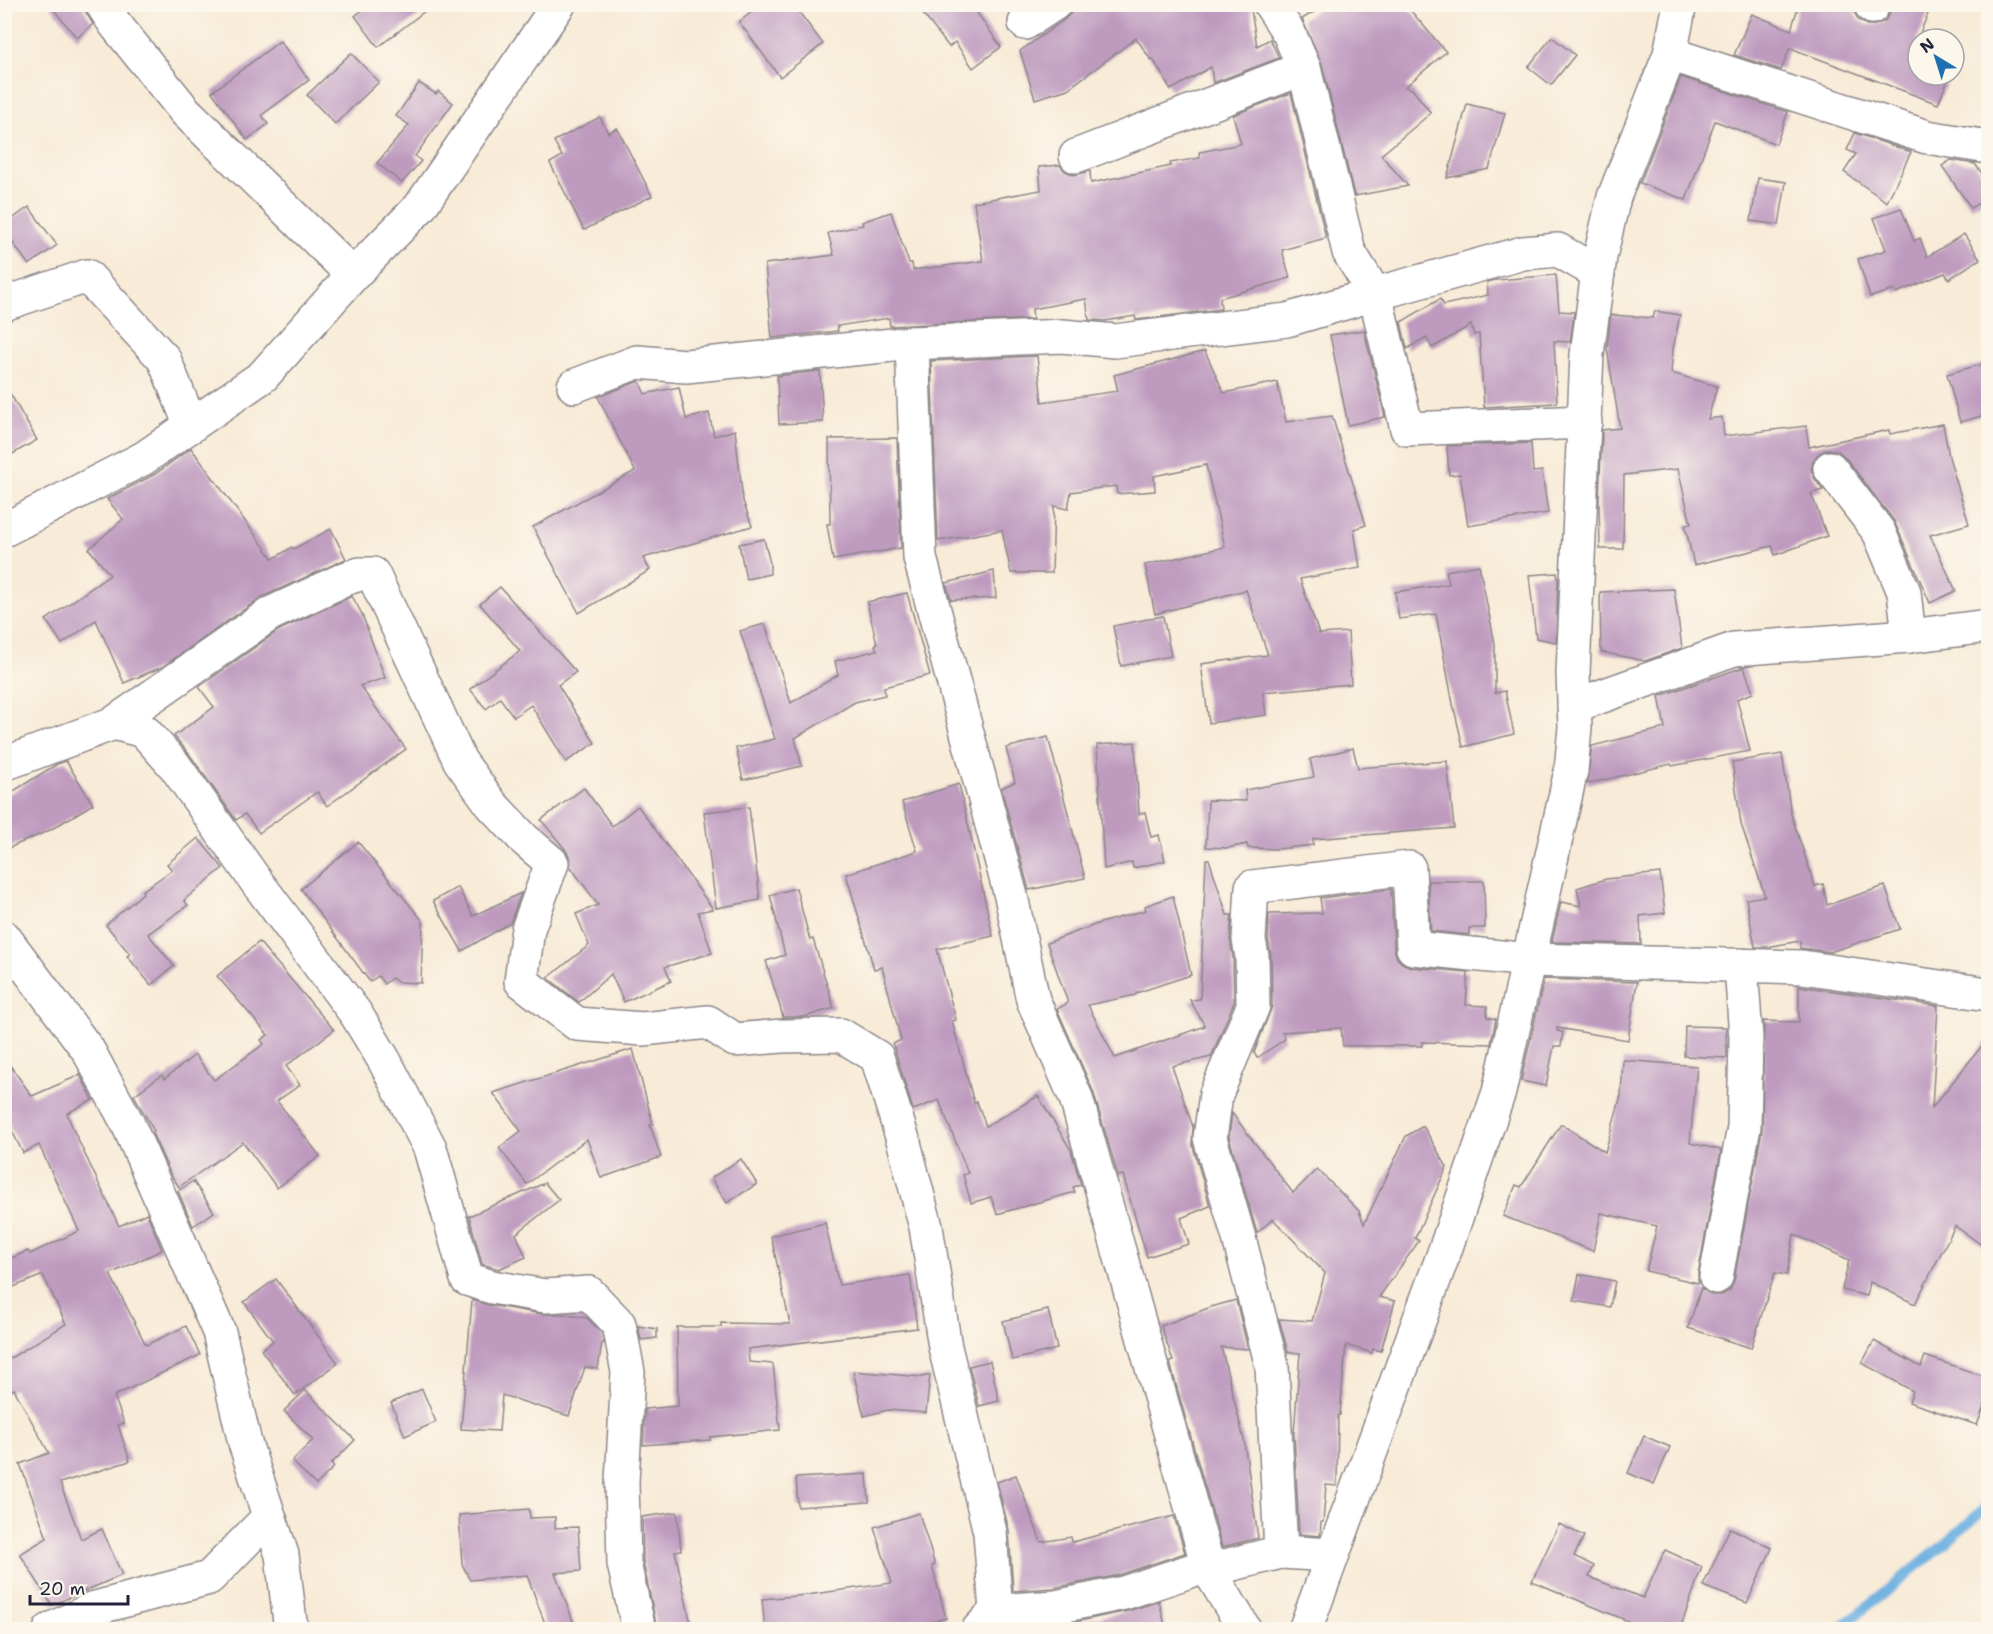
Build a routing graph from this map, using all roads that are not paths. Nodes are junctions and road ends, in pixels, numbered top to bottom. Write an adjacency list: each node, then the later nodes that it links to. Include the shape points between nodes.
1 (102, 4): 12 (street, via 185,111)
2 (560, 4): 12 (street, via 420,207)
3 (1054, 4): 6 (street)
4 (1270, 4): 8 (street, via 1289,33)
5 (1680, 4): 7 (street)
6 (1025, 23)
7 (1670, 54): 9 (street, via 1928,137); 11 (street, via 1614,197)
8 (1304, 68): 10 (street); 13 (street, via 1349,252)
9 (1989, 147)
10 (1076, 156)
11 (1598, 273): 13 (street, via 1558,250 1523,253); 17 (street, via 1587,354)
12 (353, 274): 18 (street, via 262,376)
13 (1375, 294): 15 (street, via 1287,320 1115,341 1062,336); 17 (street, via 1407,429)
14 (4, 304): 18 (street, via 87,276 164,359)
15 (912, 343): 16 (street, via 686,366 637,363); 34 (street, via 920,558 1011,896 1033,1000 1076,1098)
16 (574, 386)
17 (1585, 422): 23 (street)
18 (190, 426): 20 (street, via 144,458)
19 (1830, 468): 22 (street, via 1879,532 1904,592)
20 (4, 530)
21 (1989, 626): 22 (street)
22 (1909, 636): 23 (street, via 1734,649)
23 (1574, 706): 27 (street, via 1571,771)
24 (114, 723): 25 (street); 35 (street, via 270,615 346,578 373,574 460,761 492,805 552,863 528,929 521,981 577,1024 643,1029 708,1022 735,1041 842,1035 877,1057 926,1227 945,1347 990,1532); 38 (street, via 144,731 175,766 356,1014 430,1149 467,1279 544,1296 589,1293 619,1324 628,1372 622,1482 624,1564)
25 (4, 764)
26 (4, 937): 31 (street, via 88,1050 128,1124 219,1332 245,1443)
27 (1529, 960): 28 (street); 32 (street, via 1413,948 1409,868 1252,887 1249,940 1253,1006 1216,1094 1210,1138 1272,1366); 33 (street, via 1499,1092)
28 (1741, 965): 29 (street, via 1802,967); 30 (street, via 1746,1038 1744,1127)
29 (1989, 994)
30 (1716, 1277)
31 (269, 1517): 36 (street, via 210,1578 92,1609); 37 (street, via 282,1556)
32 (1281, 1552): 33 (street); 34 (street)
33 (1332, 1555): 40 (street)
34 (1209, 1570): 35 (street, via 1193,1570 1124,1593); 39 (street)
35 (987, 1620)
36 (50, 1629)
37 (291, 1629)
38 (639, 1629)
39 (1245, 1629)
40 (1305, 1629)

